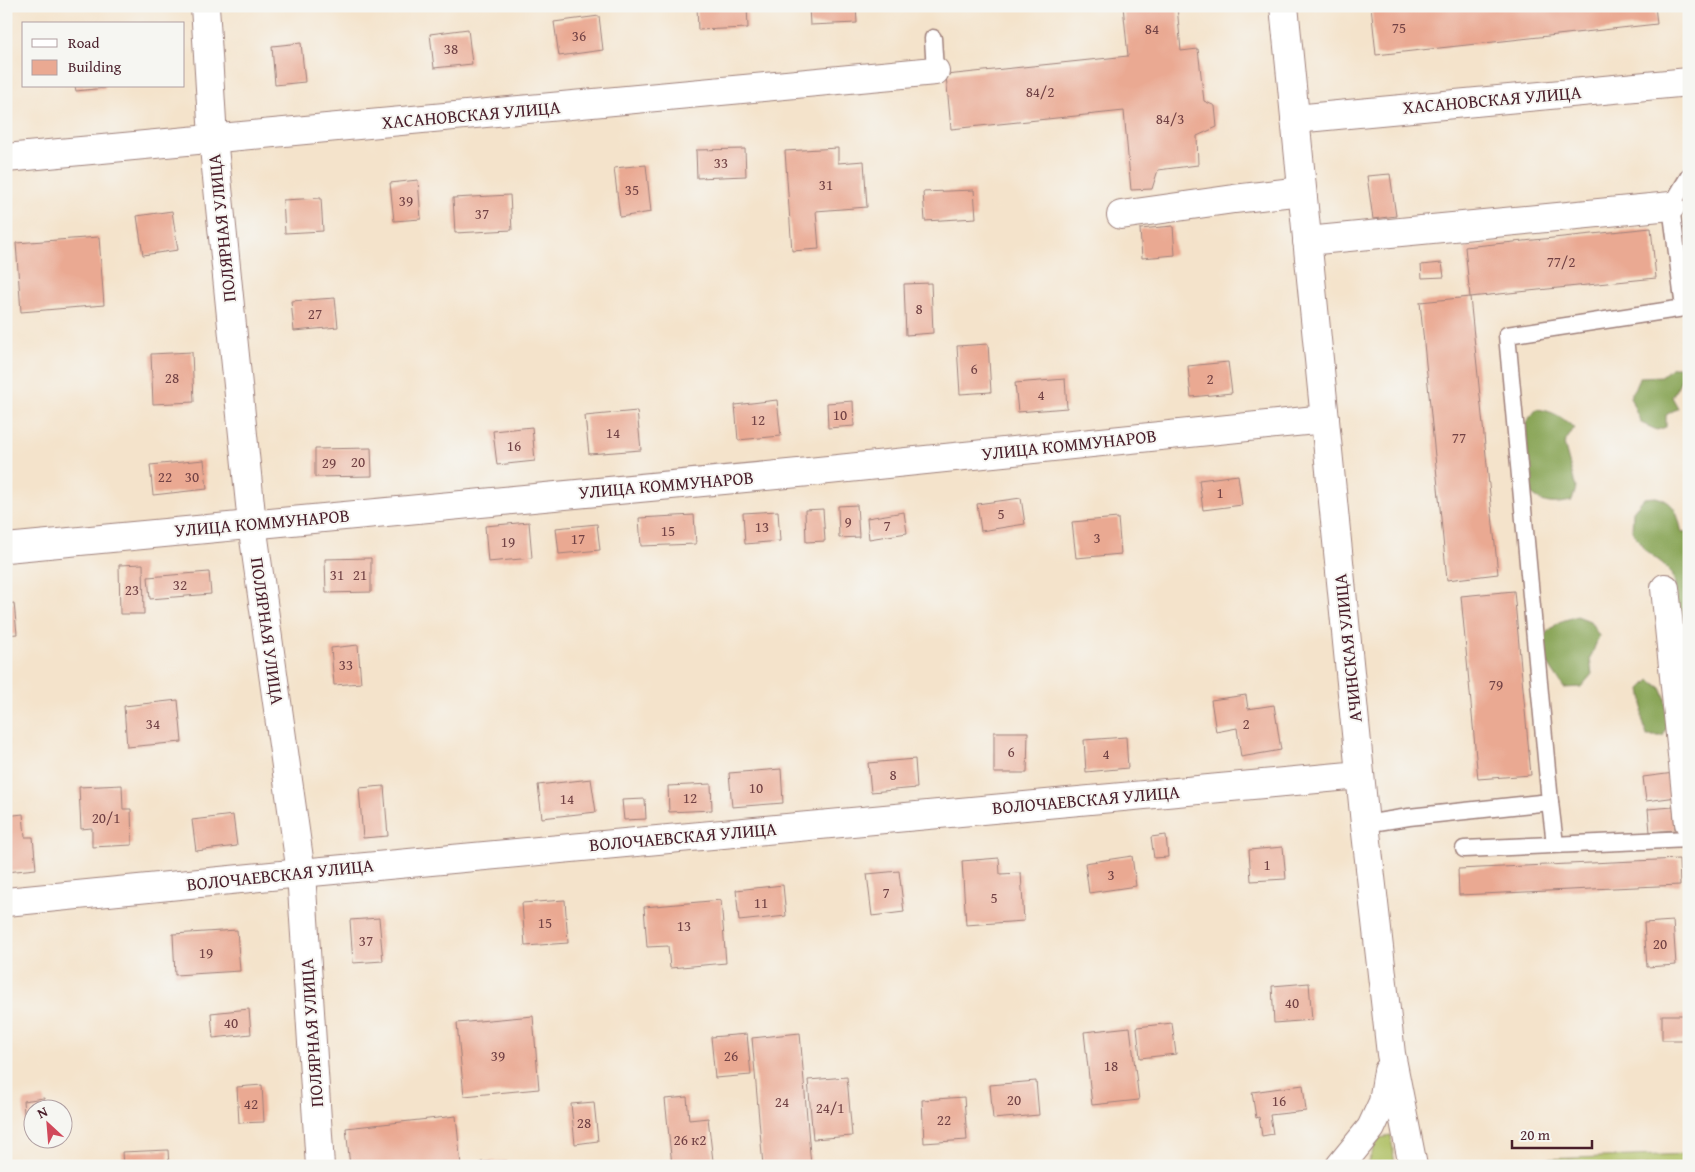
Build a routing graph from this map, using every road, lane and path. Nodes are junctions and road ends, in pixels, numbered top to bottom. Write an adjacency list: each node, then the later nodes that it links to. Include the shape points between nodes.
1 (204, 6): 7 (street, ПОЛЯРНАЯ УЛИЦА)
2 (1284, 6): 6 (street, АЧИНСКАЯ УЛИЦА)
3 (934, 38): 4 (lane)
4 (935, 72): 7 (street, ХАСАНОВСКАЯ УЛИЦА)
5 (1689, 82): 6 (street, ХАСАНОВСКАЯ УЛИЦА)
6 (1295, 119): 10 (street, АЧИНСКАЯ УЛИЦА)
7 (213, 138): 8 (street, ХАСАНОВСКАЯ УЛИЦА); 15 (street, ПОЛЯРНАЯ УЛИЦА)
8 (6, 158)
9 (1689, 176): 11 (lane)
10 (1302, 191): 12 (street); 13 (street, АЧИНСКАЯ УЛИЦА)
11 (1671, 206): 13 (street); 19 (lane, via 1684,308 1508,335)
12 (1121, 215)
13 (1307, 241): 14 (street, АЧИНСКАЯ УЛИЦА)
14 (1324, 420): 15 (street, УЛИЦА КОММУНАРОВ); 18 (street, АЧИНСКАЯ УЛИЦА)
15 (252, 524): 16 (street, УЛИЦА КОММУНАРОВ); 25 (street, ПОЛЯРНАЯ УЛИЦА)
16 (6, 548)
17 (1665, 588): 20 (street)
18 (1360, 775): 21 (street, АЧИНСКАЯ УЛИЦА); 25 (street, ВОЛОЧАЕВСКАЯ УЛИЦА)
19 (1550, 802): 21 (lane); 23 (lane)
20 (1689, 823)
21 (1365, 824): 27 (street, АЧИНСКАЯ УЛИЦА)
22 (1689, 838): 23 (lane)
23 (1555, 844): 24 (lane)
24 (1464, 849)
25 (301, 873): 26 (street, ВОЛОЧАЕВСКАЯ УЛИЦА); 28 (street, ПОЛЯРНАЯ УЛИЦА)
26 (6, 902)
27 (1391, 1054): 29 (street, АЧИНСКАЯ УЛИЦА, via 1383,1102 1371,1128); 30 (street, АЧИНСКАЯ УЛИЦА)
28 (320, 1166)
29 (1340, 1166)
30 (1413, 1166)

